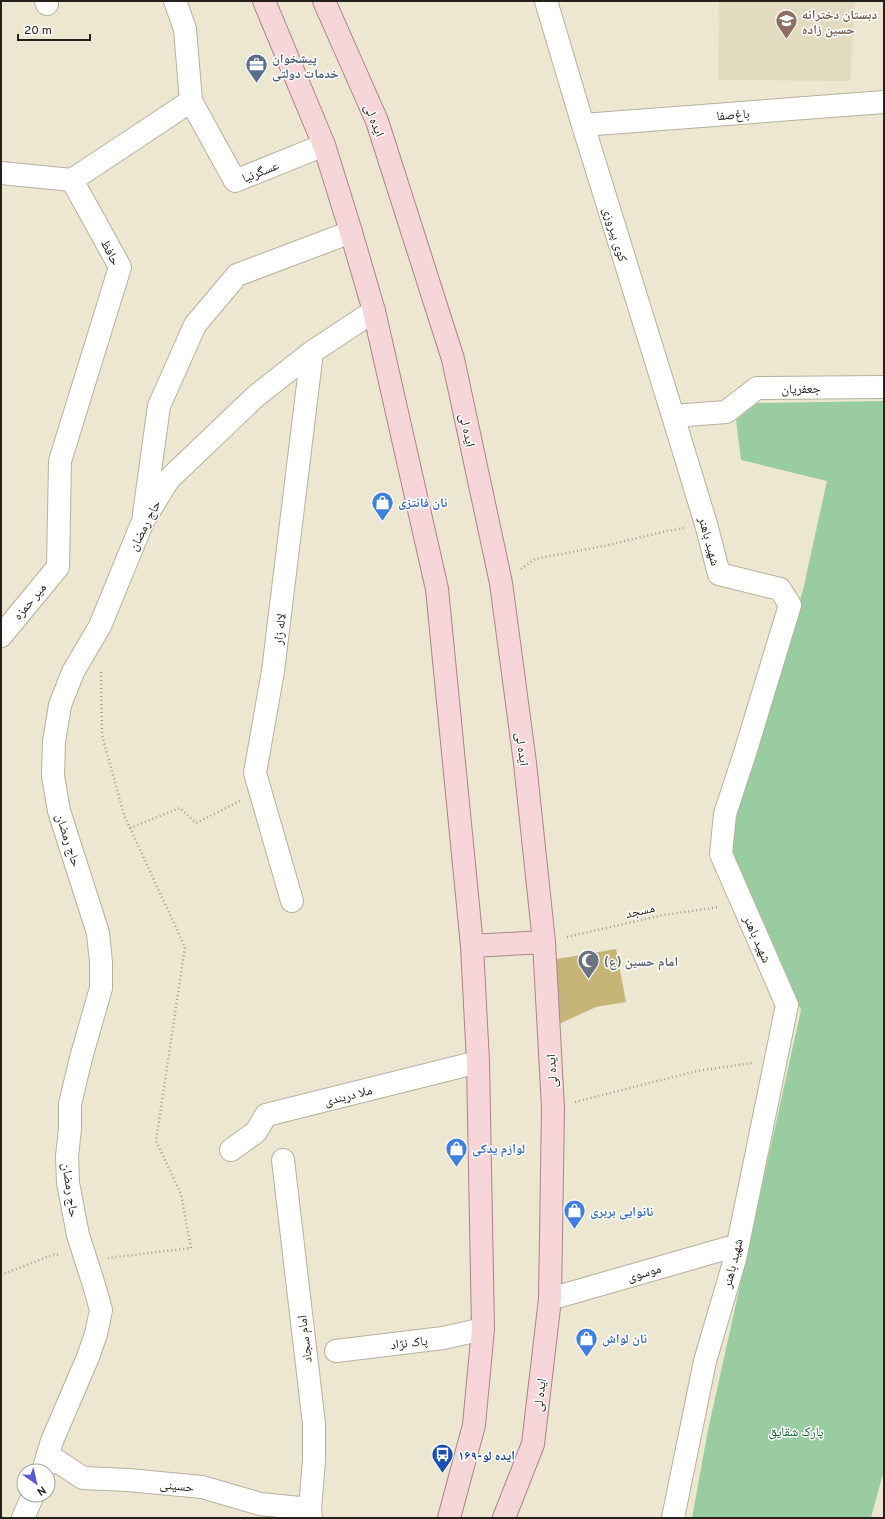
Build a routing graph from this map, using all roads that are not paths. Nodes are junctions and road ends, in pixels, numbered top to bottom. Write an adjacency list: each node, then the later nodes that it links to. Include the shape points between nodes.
1 (175, 1): 5 (street, via 185,29)
2 (264, 1): 8 (main road)
3 (324, 1): 20 (main road, ایده لى, via 377,121 453,358 501,583 525,763)
4 (546, 1): 7 (street, کوی پیروزی)
5 (191, 101): 8 (street, عسگرنیا, via 235,181); 10 (street)
6 (884, 102): 7 (street, باغ‌صفا)
7 (582, 125): 15 (street, کوی پیروزی)
8 (324, 145): 11 (main road)
9 (1, 173): 10 (street)
10 (72, 180): 17 (street, حافظ, via 120,267 60,461)
11 (351, 232): 12 (main road); 16 (street, via 237,275 195,325 159,406)
12 (374, 311): 13 (street, حاج رمضان); 21 (main road, via 437,589)
13 (312, 352): 16 (street, حاج رمضان, via 256,396 169,479); 19 (street, لاله زار, via 273,671 255,773)
14 (884, 387): 15 (street, جعفریان, via 757,388 726,412)
15 (673, 416): 25 (street, شهید باهنر, via 719,574 780,589 790,604 725,814 721,854 787,1005)
16 (143, 521): 29 (street, حاج رمضان, via 100,626 73,672 60,705 54,742 53,776 59,811 98,933 101,962 101,988 70,1104 67,1156 72,1207 100,1310 96,1334 88,1357)
17 (58, 567): 18 (street, میر حمزه)
18 (1, 636)
19 (292, 901)
20 (544, 942): 21 (main road); 26 (main road, ایده لى, via 553,1108)
21 (472, 946): 22 (main road)
22 (478, 1062): 23 (street, ملا دربندی, via 266,1115 256,1132); 27 (main road)
23 (231, 1150)
24 (283, 1160): 32 (street, امام سجاد, via 314,1424)
25 (738, 1245): 26 (street, موسوی); 36 (street, شهید باهنر, via 705,1361)
26 (550, 1299): 35 (main road, ایده لى, via 533,1444)
27 (483, 1329): 28 (street, پاک نژاد, via 443,1338); 34 (main road, via 474,1425)
28 (336, 1351)
29 (45, 1463)
30 (56, 1467): 32 (street, حسینی, via 83,1478 202,1487 260,1504)
31 (30, 1503): 33 (street)
32 (311, 1514)
33 (23, 1518)
34 (449, 1518)
35 (504, 1518)
36 (673, 1518)

